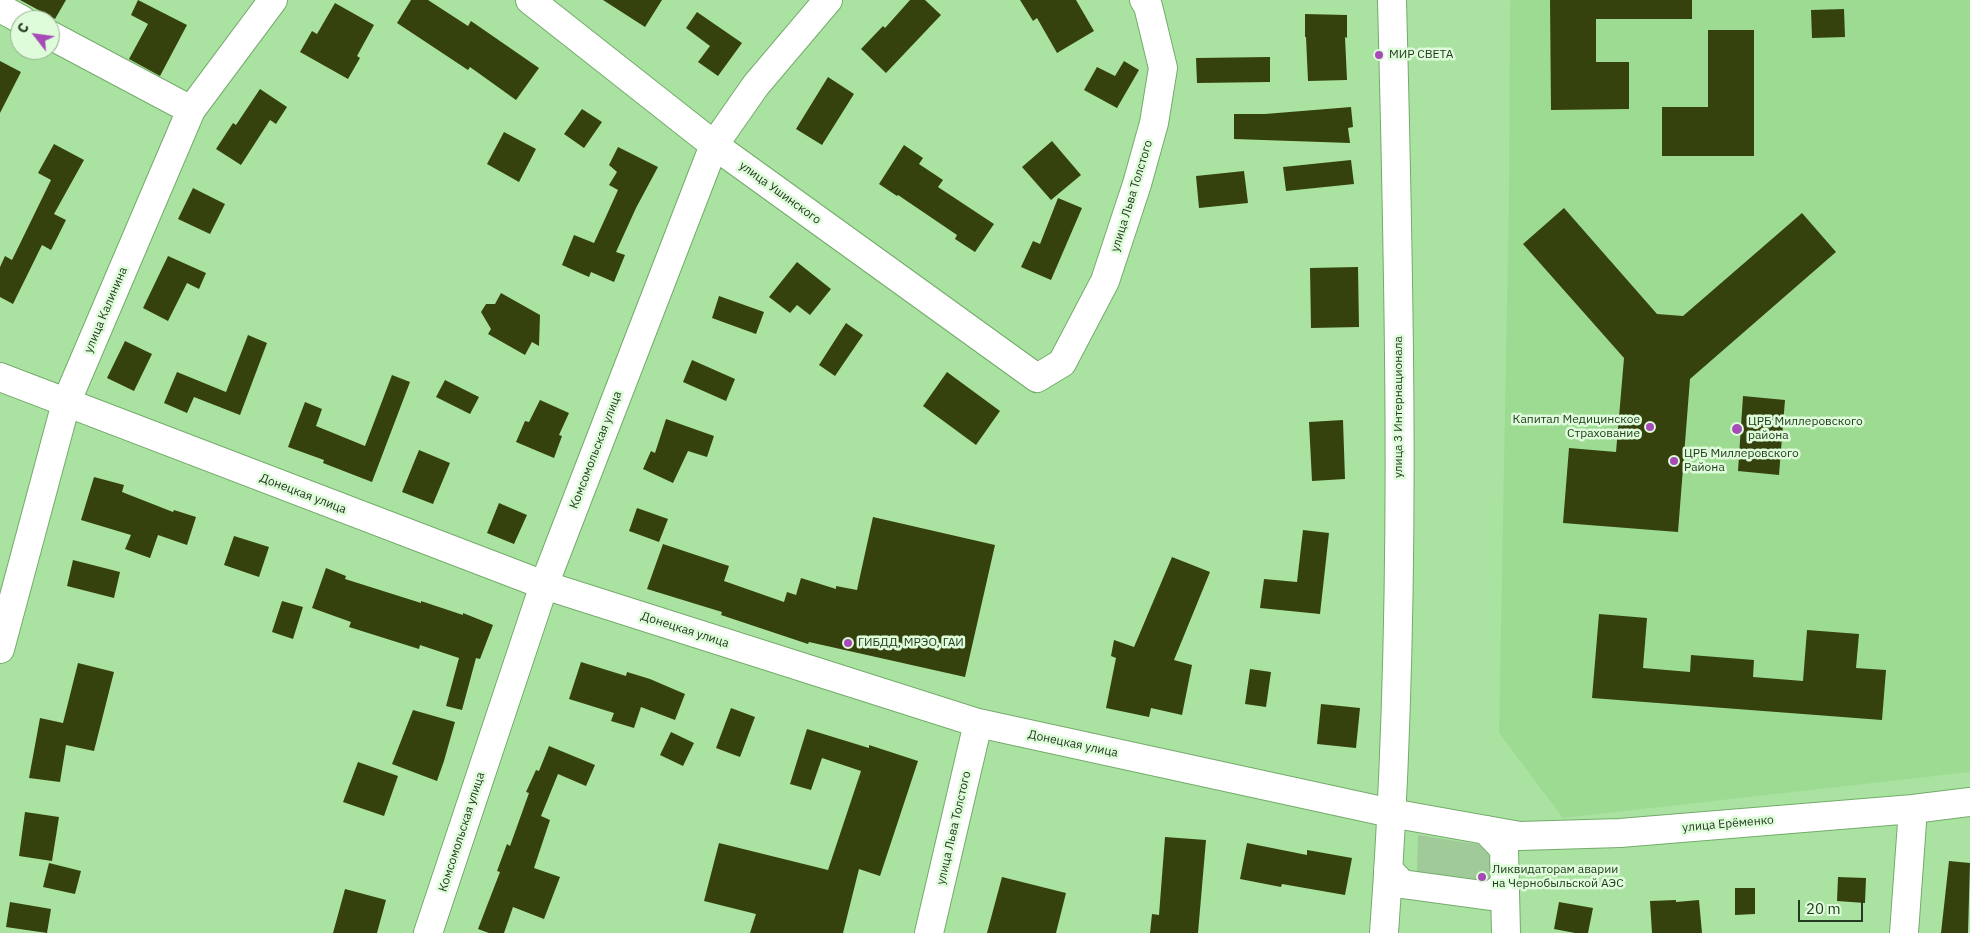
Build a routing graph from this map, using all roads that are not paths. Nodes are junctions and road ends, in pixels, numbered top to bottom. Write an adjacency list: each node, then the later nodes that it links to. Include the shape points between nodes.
1 (274, 0): 7 (street, улица Калинина)
2 (530, 0): 8 (street, улица Ушинского)
3 (828, 0): 8 (street, Комсомольская улица, via 756,85)
4 (1392, 0): 17 (street, улица 3 Интернационала, via 1400,450 1397,692)
5 (1152, 2): 10 (street, улица Льва Толстого, via 1162,68 1154,123 1137,184 1105,281 1062,363)
6 (60, 40): 7 (street)
7 (191, 110): 11 (street, улица Калинина)
8 (714, 145): 10 (street, улица Ушинского); 12 (street, Комсомольская улица)
9 (0, 377): 11 (street, Донецкая улица)
10 (1037, 378)
11 (66, 403): 12 (street, Донецкая улица); 13 (street, улица Калинина)
12 (544, 585): 14 (street, Донецкая улица); 21 (street, Комсомольская улица)
13 (0, 649)
14 (978, 723): 17 (street, Донецкая улица); 22 (street, улица Льва Толстого)
15 (1970, 802): 16 (street, улица Ерёменко)
16 (1913, 809): 18 (street, улица Ерёменко, via 1620,833); 25 (street)
17 (1391, 813): 18 (street); 19 (street, улица 3 Интернационала)
18 (1503, 838): 20 (street)
19 (1388, 869): 20 (street, via 1402,884 1490,896); 23 (street, улица 3 Интернационала)
20 (1505, 884): 24 (street)
21 (428, 933)
22 (929, 933)
23 (1384, 933)
24 (1506, 933)
25 (1904, 933)

